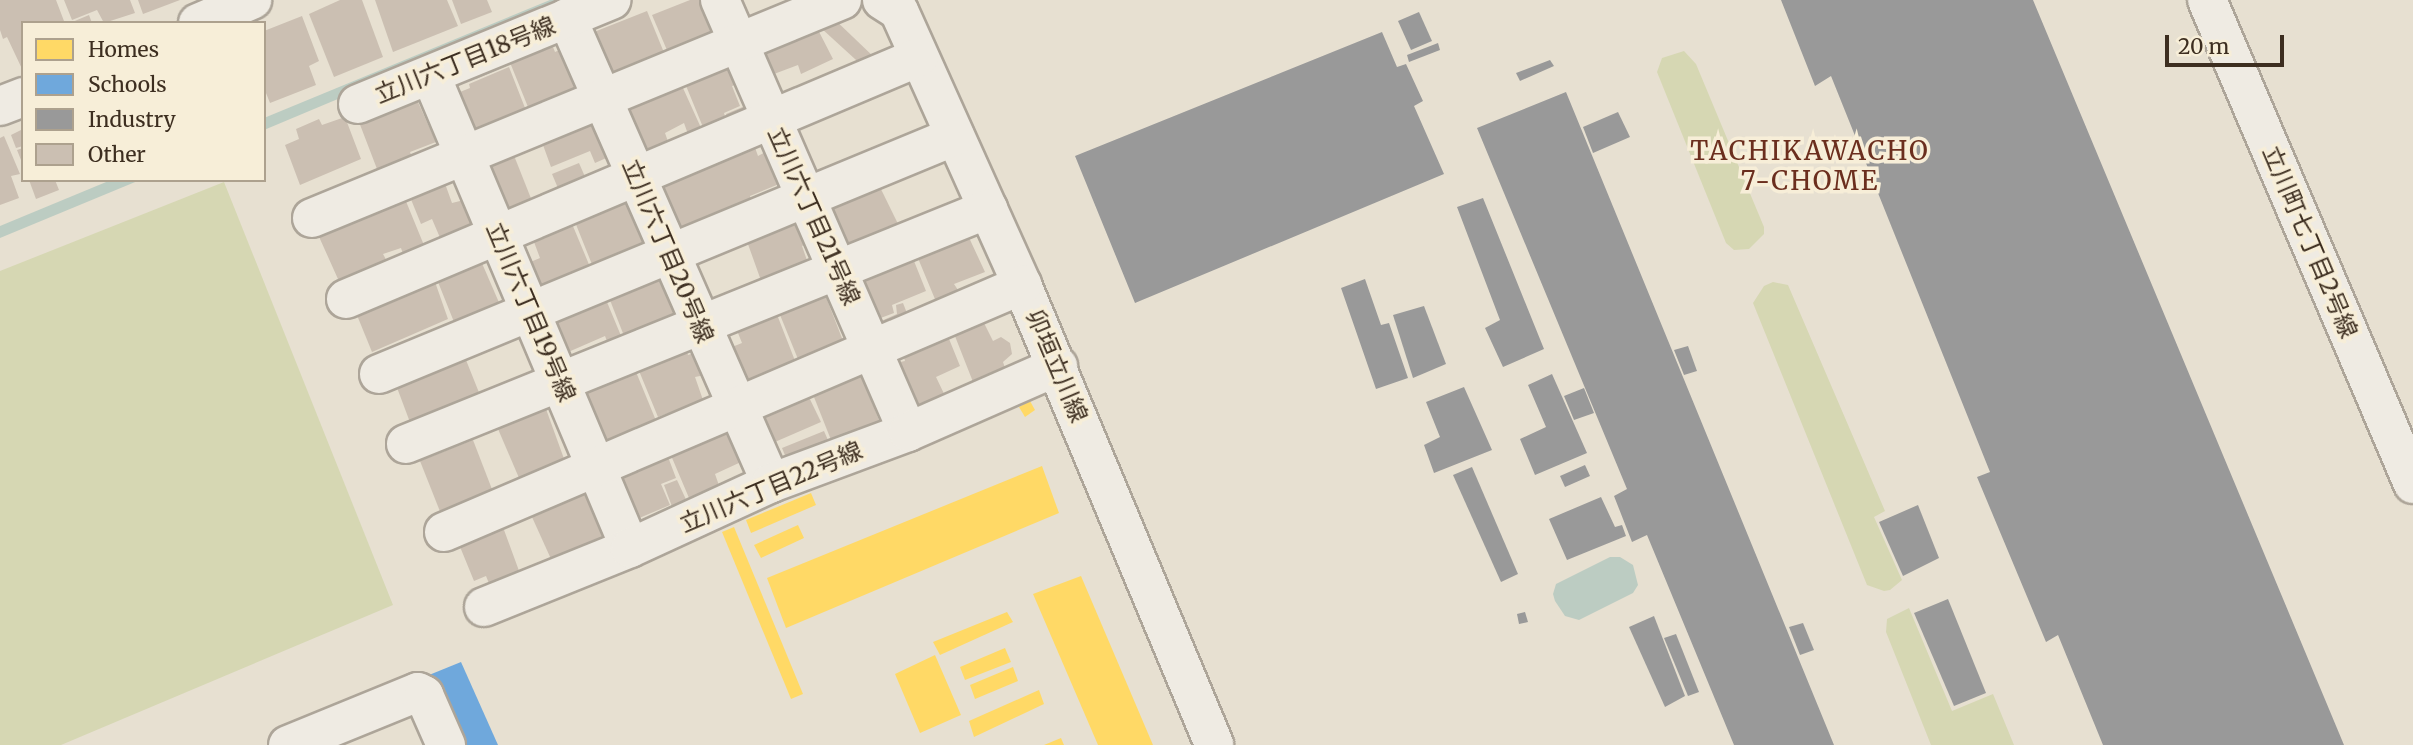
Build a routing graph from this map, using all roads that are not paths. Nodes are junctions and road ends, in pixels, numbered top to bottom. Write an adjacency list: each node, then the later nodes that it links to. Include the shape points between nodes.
1 (252, 0): 8 (street)
2 (611, 0): 7 (street, 立川六丁目18号線)
3 (720, 0): 9 (street, 立川六丁目21号線)
4 (842, 0): 9 (street)
5 (881, 0): 10 (street, 卯垣立川線, via 899,11)
6 (2207, 0): 39 (street, 立川町七丁目2号線)
7 (567, 18): 11 (street, 立川六丁目18号線); 13 (street, 立川六丁目20号線)
8 (203, 21)
9 (738, 43): 13 (street); 16 (street, 立川六丁目21号線)
10 (919, 57): 16 (street); 17 (street, 卯垣立川線)
11 (431, 76): 14 (street, 立川六丁目18号線); 18 (street, 立川六丁目19号線)
12 (21, 98): 15 (street)
13 (602, 99): 18 (street); 19 (street, 立川六丁目20号線)
14 (358, 104)
15 (0, 106)
16 (771, 119): 19 (street); 20 (street, 立川六丁目21号線)
17 (955, 136): 20 (street); 21 (street, 卯垣立川線)
18 (465, 155): 22 (street); 23 (street, 立川六丁目19号線)
19 (636, 177): 23 (street); 24 (street, 立川六丁目20号線)
20 (806, 196): 24 (street); 25 (street, 立川六丁目21号線)
21 (988, 209): 25 (street); 26 (street, 卯垣立川線)
22 (312, 218)
23 (498, 233): 27 (street); 28 (street, 立川六丁目19号線)
24 (670, 256): 28 (street); 29 (street, 立川六丁目20号線)
25 (837, 268): 29 (street); 30 (street, 立川六丁目21号線)
26 (1023, 285): 30 (street); 31 (street, 卯垣立川線)
27 (346, 299)
28 (531, 312): 32 (street); 33 (street, 立川六丁目19号線)
29 (699, 324): 33 (street); 34 (street, 立川六丁目20号線)
30 (872, 349): 34 (street); 35 (street, 立川六丁目21号線)
31 (1058, 366): 35 (street, 立川六丁目22号線); 46 (street, 卯垣立川線)
32 (379, 374)
33 (560, 382): 36 (street); 37 (street, 立川六丁目19号線)
34 (735, 407): 37 (street); 38 (street, 立川六丁目20号線)
35 (908, 432): 38 (street, 立川六丁目22号線)
36 (406, 444)
37 (596, 467): 40 (street); 41 (street, 立川六丁目19号線)
38 (771, 483): 41 (street, 立川六丁目22号線)
39 (2413, 484)
40 (444, 531)
41 (630, 548): 42 (street, 立川六丁目22号線)
42 (484, 607)
43 (343, 735): 44 (street); 45 (street, via 418,692 424,695)
44 (288, 745)
45 (446, 745)
46 (1214, 745)

